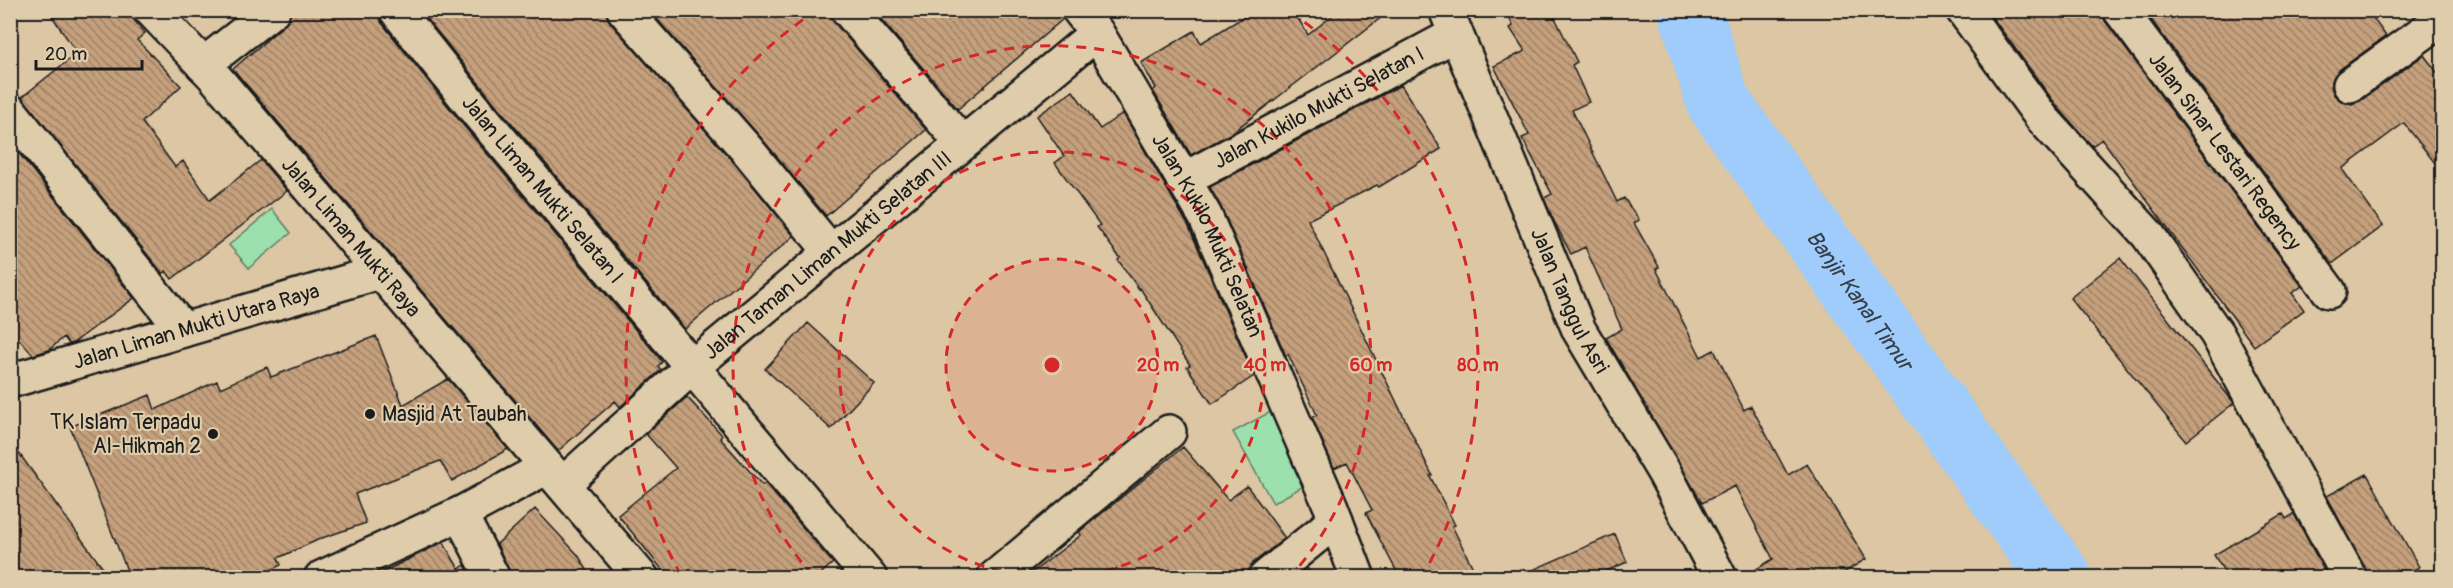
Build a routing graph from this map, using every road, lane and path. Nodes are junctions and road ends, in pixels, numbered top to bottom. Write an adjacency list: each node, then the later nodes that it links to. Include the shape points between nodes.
1 (151, 10): 11 (street, Jalan Liman Mukti Raya)
2 (273, 10): 11 (street)
3 (396, 10): 20 (street, Jalan Liman Mukti Selatan I)
4 (624, 10): 16 (street)
5 (848, 10): 14 (street)
6 (1963, 10): 34 (street, via 2042,118 2148,235 2217,334)
7 (2120, 10): 18 (street, Jalan Sinar Lestari Regency)
8 (2442, 19): 12 (street)
9 (1088, 22): 14 (street, Jalan Taman Liman Mukti Selatan III); 15 (street, Jalan Kukilo Mukti Selatan)
10 (1451, 22): 15 (street, Jalan Kukilo Mukti Selatan I); 33 (street, Jalan Tanggul Asri, via 1579,330 1665,474)
11 (203, 65): 17 (street, Jalan Liman Mukti Raya)
12 (2350, 85)
13 (10, 111): 19 (street)
14 (962, 143): 16 (street, Jalan Taman Liman Mukti Selatan III)
15 (1183, 180): 25 (street, Jalan Kukilo Mukti Selatan, via 1205,216)
16 (831, 252): 20 (street, Jalan Taman Liman Mukti Selatan III)
17 (380, 272): 19 (street, Jalan Liman Mukti Utara Raya); 23 (street, Jalan Liman Mukti Raya)
18 (2329, 291)
19 (183, 330): 21 (street, Jalan Liman Mukti Utara Raya)
20 (692, 367): 23 (street, Jalan Taman Liman Mukti Selatan III); 29 (street, Jalan Liman Mukti Selatan I)
21 (12, 379)
22 (1168, 432): 30 (street)
23 (555, 475): 24 (street, Jalan Taman Liman Mukti Selatan III); 28 (street, Jalan Liman Mukti Raya)
24 (459, 514): 26 (street, Jalan Taman Liman Mukti Selatan III); 27 (street)
25 (1336, 520): 31 (street); 32 (street, Jalan Kukilo Mukti Selatan)
26 (321, 578)
27 (493, 578)
28 (642, 578)
29 (870, 578)
30 (994, 578)
31 (1265, 578)
32 (1358, 578)
33 (1720, 578)
34 (2350, 578)

